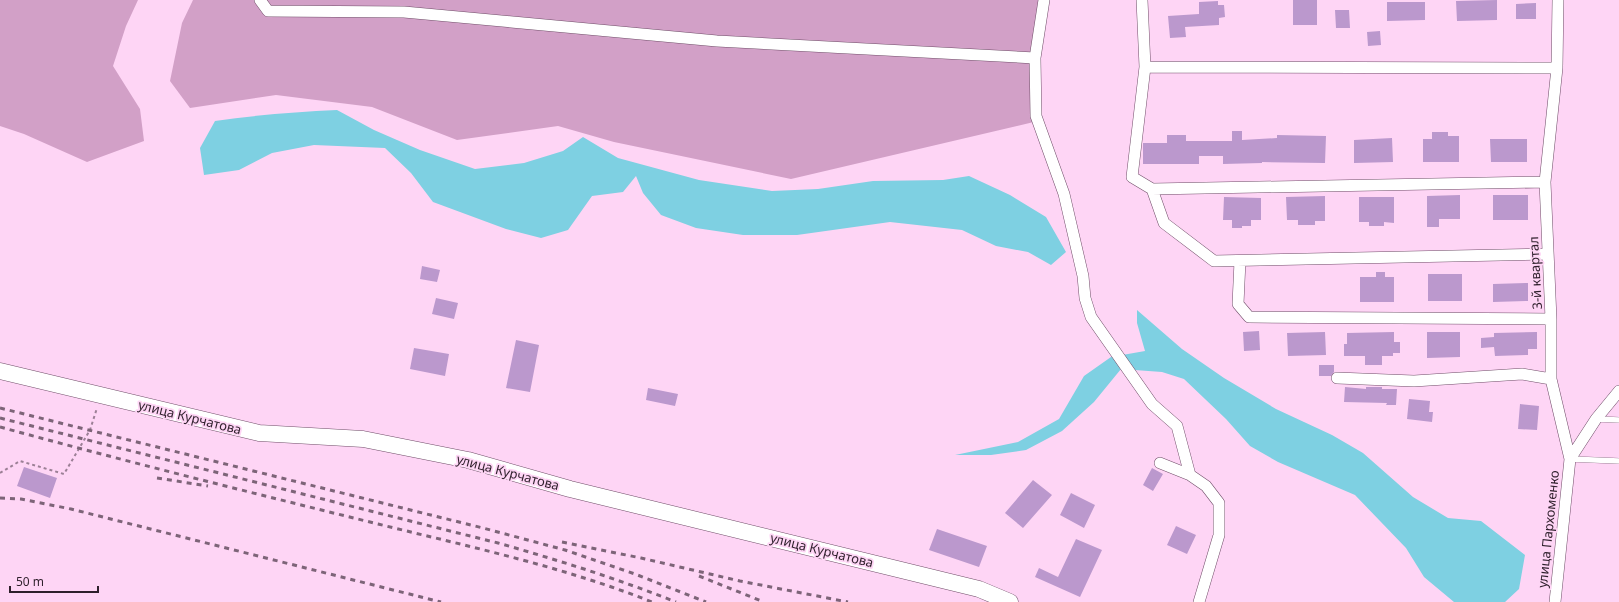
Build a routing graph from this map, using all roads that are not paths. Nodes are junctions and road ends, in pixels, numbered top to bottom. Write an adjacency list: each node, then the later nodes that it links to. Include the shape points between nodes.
1 (260, 0): 5 (street, via 268,12 404,12 717,41)
2 (1044, 0): 5 (street)
3 (1142, 0): 6 (street)
4 (1558, 0): 7 (street, 3-й квартал)
5 (1035, 58): 22 (street, via 1036,116 1064,194 1091,317 1152,404 1177,426)
6 (1145, 67): 7 (street); 9 (street, via 1132,177)
7 (1557, 68): 8 (street, 3-й квартал)
8 (1545, 182): 9 (street); 10 (street, 3-й квартал)
9 (1152, 189): 11 (street, via 1164,223 1214,261)
10 (1548, 254): 11 (street); 12 (street, 3-й квартал)
11 (1240, 261): 12 (street, via 1238,304 1249,317)
12 (1551, 319): 15 (street, 3-й квартал)
13 (0, 371): 23 (street, улица Курчатова, via 259,433 363,439 468,460 570,489 979,589)
14 (1337, 378): 15 (street, via 1414,381 1522,374)
15 (1551, 379): 19 (street, 3-й квартал)
16 (1619, 391): 17 (street)
17 (1596, 419): 18 (lane); 19 (street)
18 (1619, 420)
19 (1570, 459): 20 (lane); 25 (street, улица Пархоменко)
20 (1619, 461)
21 (1160, 463): 22 (street)
22 (1190, 476): 24 (street, via 1206,486 1219,503 1219,535)
23 (1010, 602)
24 (1199, 602)
25 (1555, 602)

